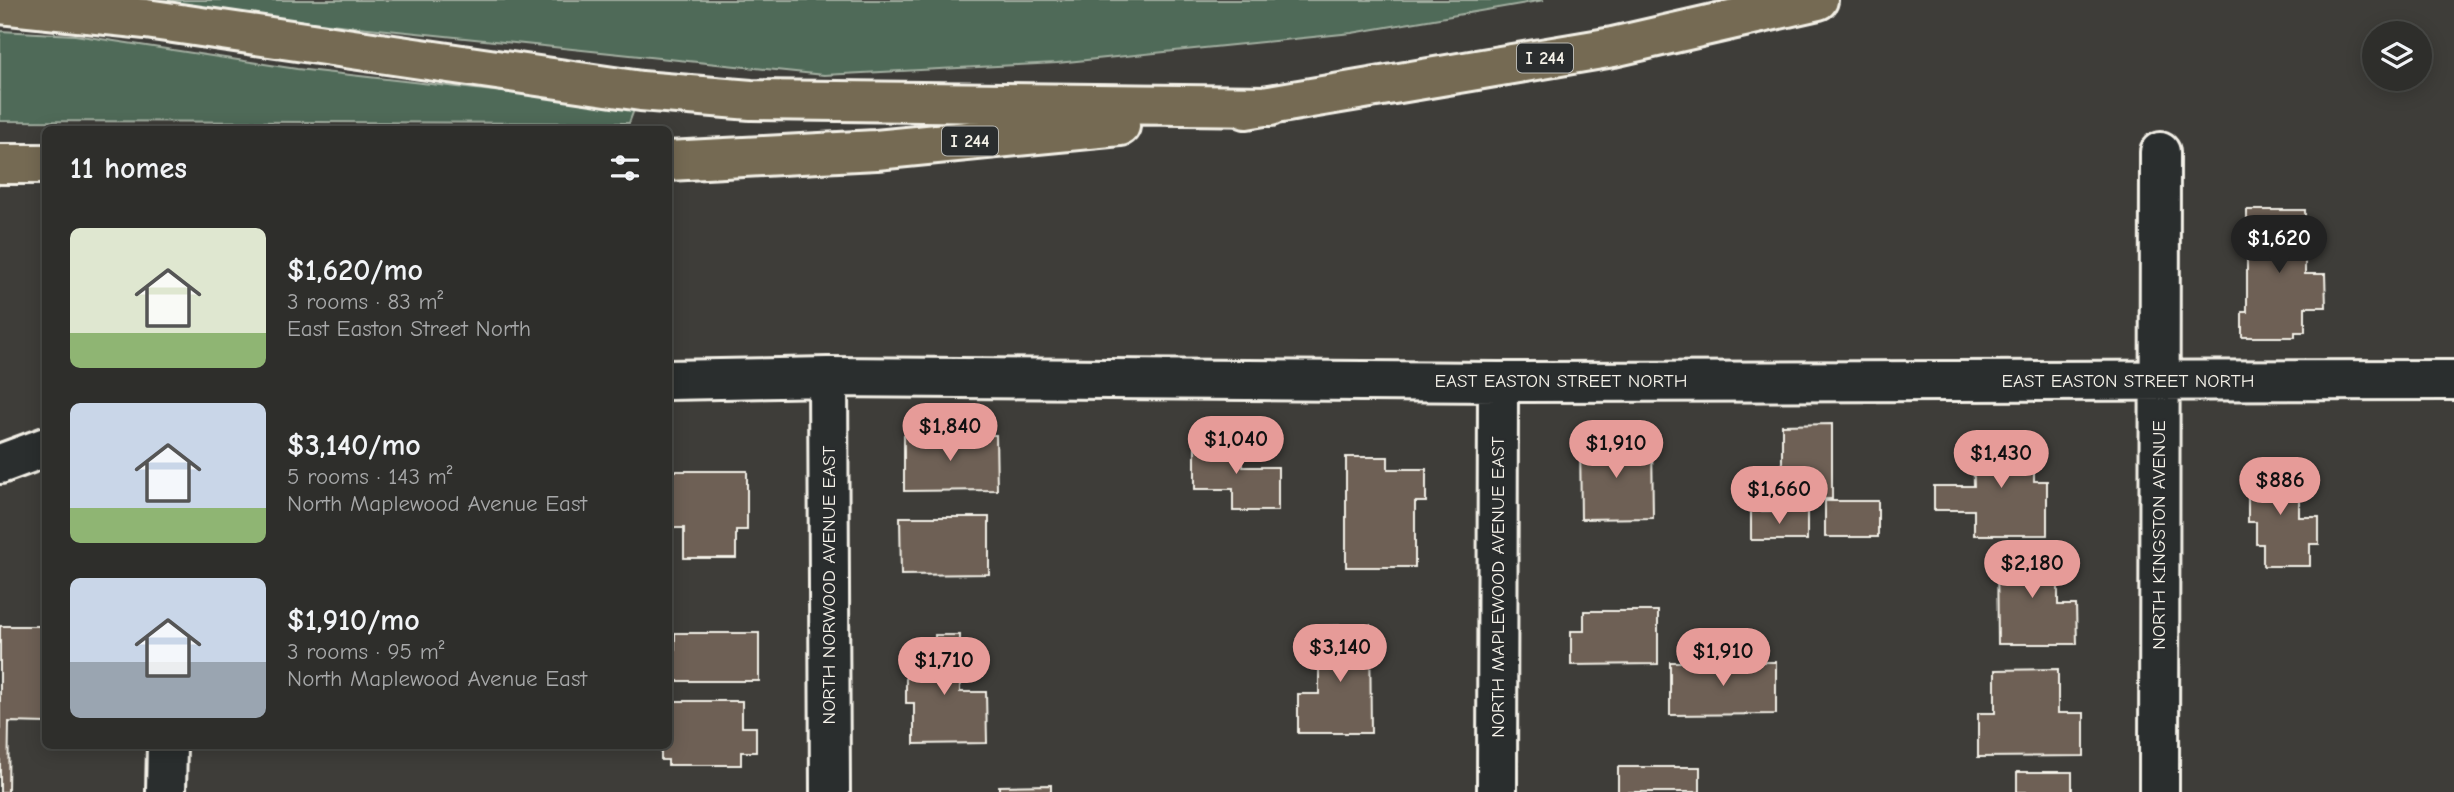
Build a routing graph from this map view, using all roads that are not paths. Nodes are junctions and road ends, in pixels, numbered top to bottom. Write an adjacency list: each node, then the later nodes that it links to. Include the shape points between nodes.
1 (1818, 0): 3 (highway, I 244, via 1613,47)
2 (0, 4): 3 (highway, via 146,19 641,91 751,100)
3 (1270, 106): 5 (highway, I 244, via 876,150)
4 (2160, 152): 11 (street, NORTH KINGSTON AVENUE)
5 (672, 161)
6 (0, 163): 7 (highway)
7 (42, 164)
8 (828, 377): 9 (street, EAST EASTON STREET NORTH); 12 (street, EAST EASTON STREET NORTH); 17 (street, NORTH NORWOOD AVENUE EAST)
9 (672, 380)
10 (2454, 380): 11 (street, EAST EASTON STREET NORTH)
11 (2159, 381): 12 (street, EAST EASTON STREET NORTH); 19 (street, NORTH KINGSTON AVENUE)
12 (1498, 382): 18 (street, NORTH MAPLEWOOD AVENUE EAST)
13 (42, 448): 14 (street)
14 (0, 464)
15 (167, 749): 16 (street)
16 (166, 792)
17 (830, 792)
18 (1497, 792)
19 (2159, 792)

